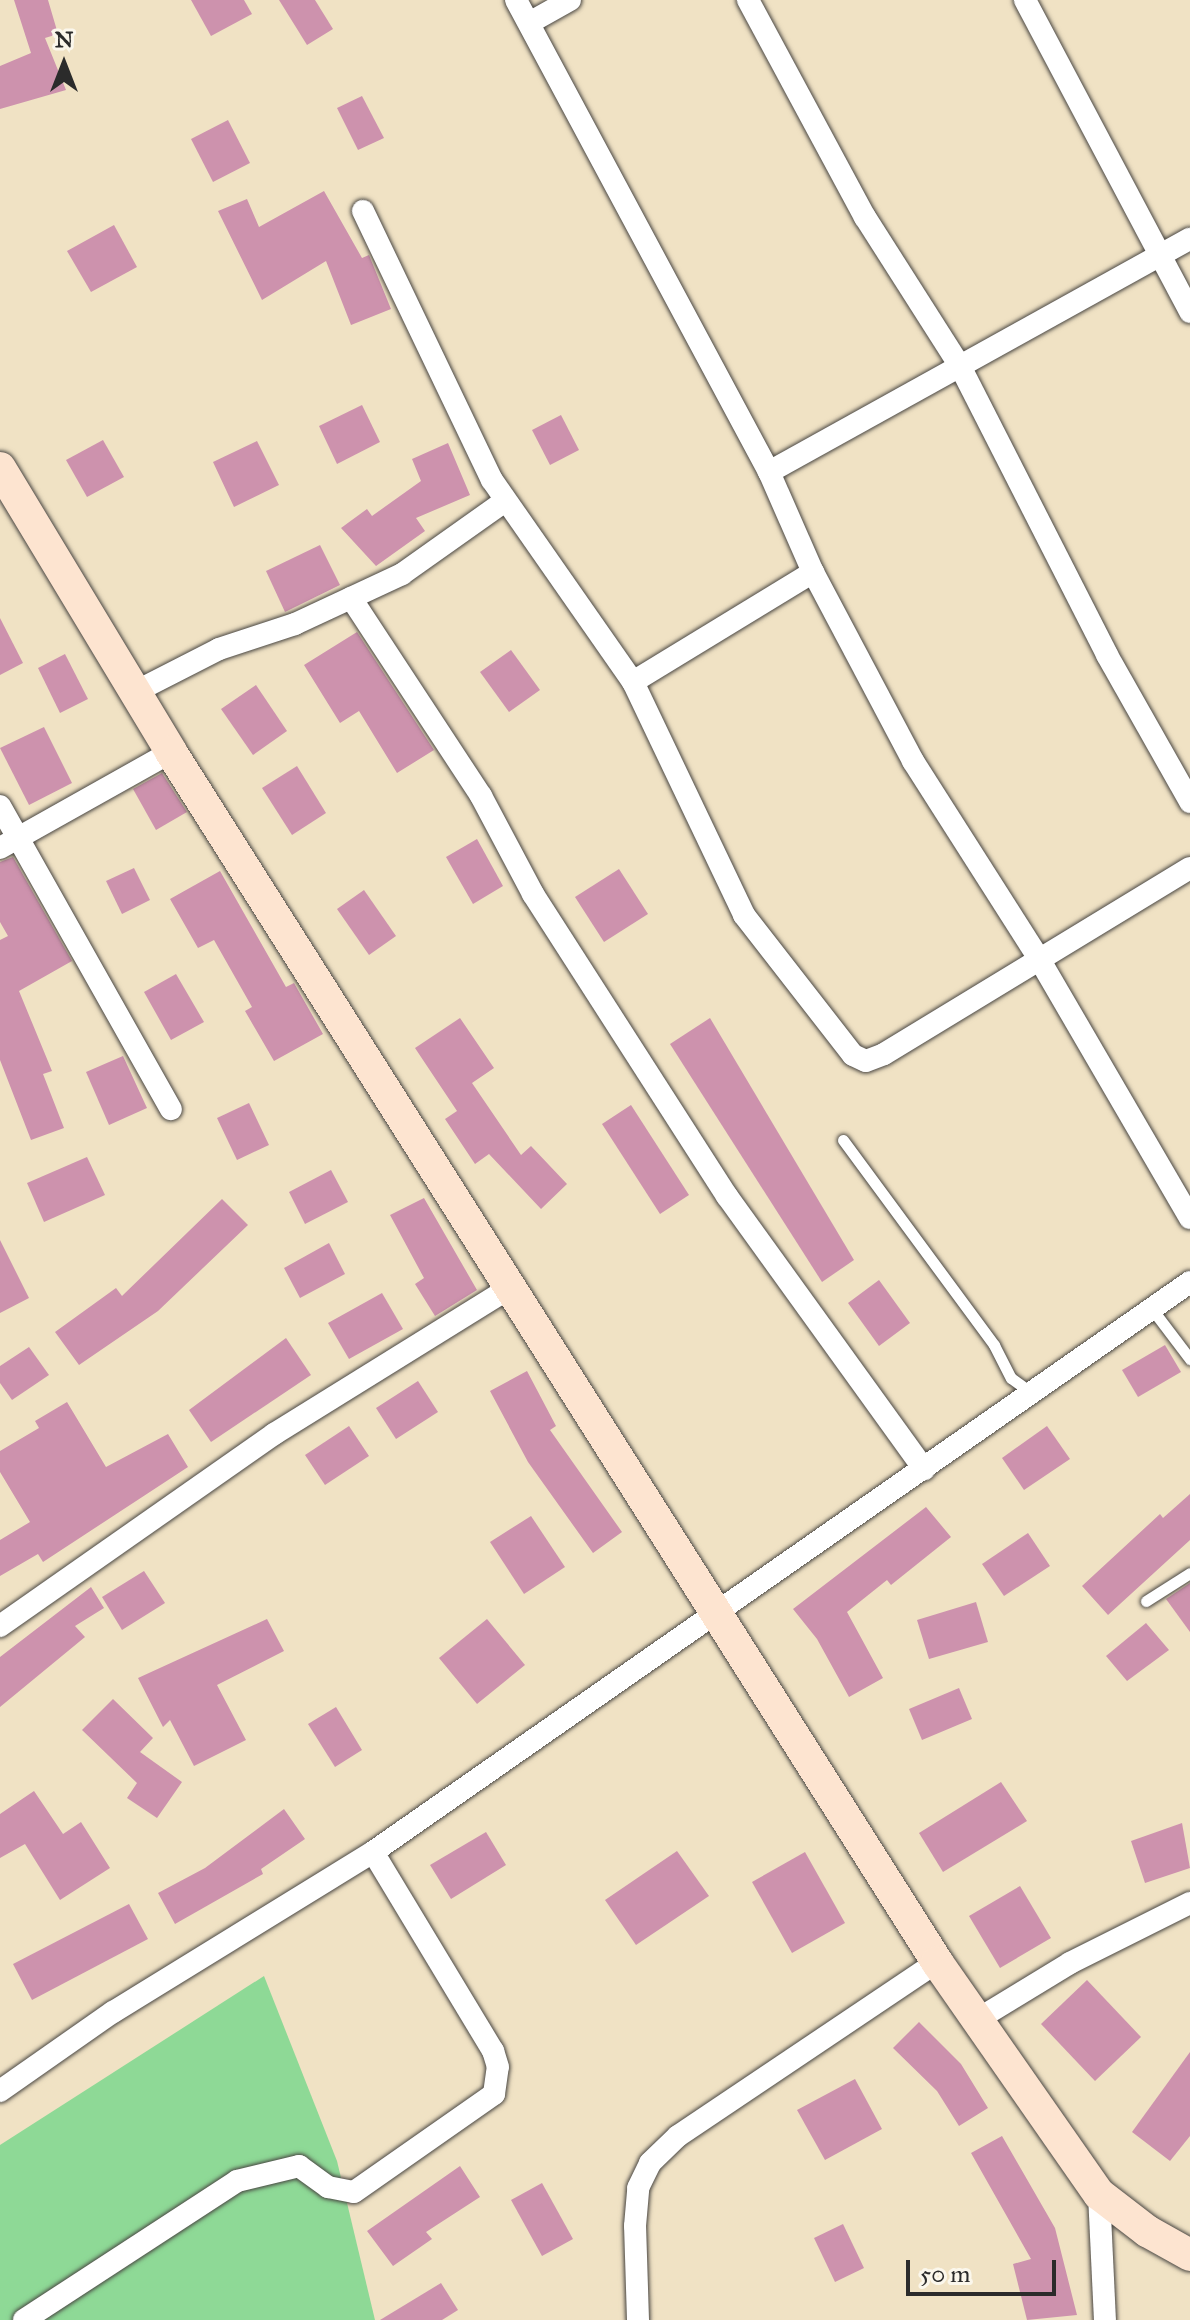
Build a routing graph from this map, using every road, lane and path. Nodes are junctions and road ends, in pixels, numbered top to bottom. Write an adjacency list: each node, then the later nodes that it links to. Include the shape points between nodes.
1 (516, 0): 5 (street)
2 (570, 0): 5 (street)
3 (748, 0): 10 (street, via 865,217)
4 (1025, 0): 8 (street)
5 (529, 23): 12 (street)
6 (363, 211): 13 (street)
7 (1190, 239): 8 (street)
8 (1159, 257): 9 (street); 10 (street)
9 (1190, 312)
10 (960, 366): 12 (street); 19 (street, via 1107,655)
11 (0, 468): 17 (street)
12 (769, 472): 14 (street)
13 (505, 501): 15 (street, via 438,552); 16 (street)
14 (813, 572): 16 (street); 23 (street, via 913,761)
15 (351, 598): 17 (street, via 295,624 219,649); 32 (street, via 481,796 533,894 727,1196)
16 (633, 682): 23 (street, via 744,915 853,1055 866,1061 884,1054)
17 (135, 692): 18 (street)
18 (171, 752): 21 (street); 28 (street)
19 (1190, 802)
20 (0, 806): 21 (street)
21 (8, 843): 24 (street)
22 (1190, 868): 23 (street)
23 (1038, 957): 26 (street)
24 (171, 1109)
25 (843, 1140): 31 (lane, via 994,1345 1011,1378)
26 (1190, 1218)
27 (1190, 1282): 29 (street)
28 (511, 1287): 35 (street); 36 (street, via 274,1434)
29 (1152, 1309): 30 (lane); 31 (street)
30 (1190, 1359)
31 (1032, 1393): 32 (street)
32 (924, 1469): 35 (street)
33 (1190, 1573): 34 (lane)
34 (1146, 1601)
35 (718, 1614): 37 (street); 39 (street)
36 (0, 1626)
37 (373, 1852): 41 (street, via 113,2012); 44 (street, via 493,2051 498,2067 494,2094 354,2192 328,2187 313,2171 299,2166 237,2181)
38 (1190, 1903): 40 (street, via 1070,1963)
39 (937, 1962): 40 (street); 45 (street, via 678,2136 650,2163 638,2188 635,2226)
40 (980, 2018): 42 (street)
41 (0, 2091)
42 (1099, 2194): 43 (street, via 1147,2231); 46 (street)
43 (1190, 2255)
44 (24, 2320)
45 (638, 2320)
46 (1105, 2320)

